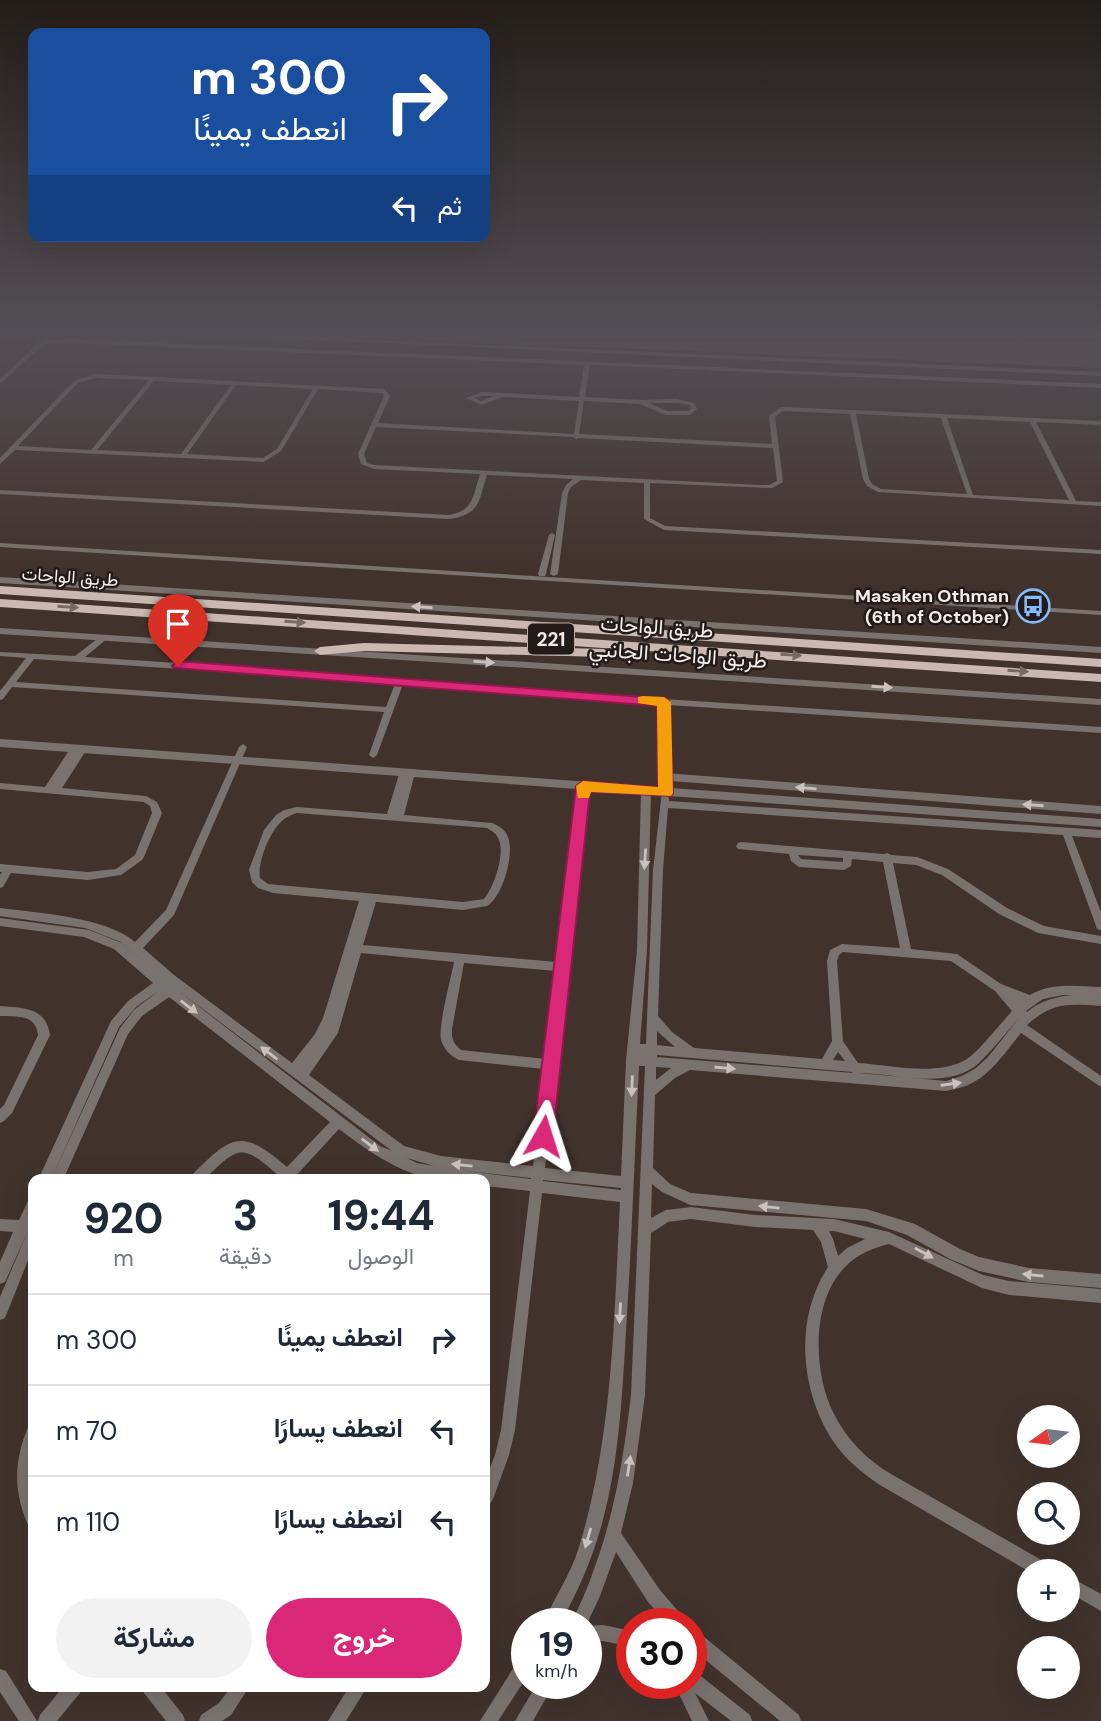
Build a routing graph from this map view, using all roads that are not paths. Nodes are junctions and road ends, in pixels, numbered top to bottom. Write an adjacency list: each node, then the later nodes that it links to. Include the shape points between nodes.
1 (47, 410): 18 (street)
2 (127, 410): 19 (street)
3 (215, 410): 20 (street)
4 (303, 410): 20 (street, via 270,458)
5 (381, 410): 15 (street)
6 (580, 410): 16 (street)
7 (660, 410): 8 (street)
8 (693, 410)
9 (779, 410): 17 (street, via 772,416)
10 (802, 410): 11 (street)
11 (852, 411): 12 (street); 27 (street, via 866,479 873,487 890,493)
12 (943, 416): 13 (street); 27 (street)
13 (1032, 420): 14 (street); 28 (street)
14 (1101, 423)
15 (374, 425): 16 (street); 22 (street, via 360,454 364,464)
16 (576, 437): 17 (street)
17 (775, 446): 25 (street, via 780,478 770,487)
18 (14, 448): 19 (street); 21 (street)
19 (92, 452): 20 (street)
20 (182, 457)
21 (0, 462)
22 (484, 472): 23 (street); 26 (street, via 473,507 449,517)
23 (555, 476): 24 (street); 33 (street, via 559,493)
24 (579, 478): 25 (street); 34 (street, via 565,493)
25 (647, 481): 31 (street, via 647,519 664,528)
26 (0, 492)
27 (971, 497): 28 (street)
28 (1074, 503): 29 (street)
29 (1101, 504)
30 (0, 543): 32 (street)
31 (1101, 552)
32 (157, 553): 33 (street); 36 (street)
33 (542, 573): 34 (street)
34 (554, 574): 36 (street)
35 (0, 580): 40 (street, طريق الواحات الجانبي, one-way to 35)
36 (683, 585): 39 (street)
37 (0, 590): 41 (highway, طريق الواحات / 221)
38 (0, 603): 44 (highway, طريق الواحات / 221, one-way to 44)
39 (1101, 610)
40 (508, 612): 41 (highway); 45 (street, طريق الواحات الجانبي)
41 (445, 620): 47 (highway, طريق الواحات / 221)
42 (0, 631): 43 (street, طريق الواحات الجانبي)
43 (104, 638): 46 (street, طريق الواحات الجانبي); 50 (street)
44 (666, 647): 46 (highway, via 634,653); 52 (highway, طريق الواحات / 221, one-way to 52)
45 (1101, 650)
46 (320, 651): 58 (street, طريق الواحات الجانبي, one-way to 58)
47 (936, 651): 51 (highway, طريق الواحات / 221); 52 (highway, via 943,657)
48 (0, 654): 49 (street)
49 (32, 656): 50 (street); 55 (street)
50 (77, 659): 54 (street)
51 (1101, 663)
52 (941, 665): 53 (highway, طريق الواحات / 221, one-way to 53)
53 (1101, 678)
54 (400, 681): 57 (street); 59 (street)
55 (10, 684): 56 (street); 59 (street)
56 (0, 697)
57 (664, 702): 60 (street); 67 (street)
58 (1101, 702)
59 (390, 710): 64 (street)
60 (1101, 730)
61 (0, 743): 63 (street)
62 (243, 747): 65 (street)
63 (79, 749): 65 (street); 70 (street)
64 (373, 755)
65 (237, 760): 66 (street); 88 (street, via 170,912)
66 (407, 773): 69 (street); 74 (street)
67 (665, 777): 72 (street); 73 (street, one-way to 67)
68 (0, 786): 70 (street)
69 (583, 786): 71 (street); 92 (street)
70 (52, 790): 80 (street, via 150,801 157,818 139,857 125,869 97,876)
71 (646, 791): 72 (street); 105 (street, one-way to 105, via 642,950)
72 (665, 798): 75 (street); 76 (street); 101 (street)
73 (1101, 810)
74 (395, 817): 82 (street, via 480,823 497,829 505,843 498,888 494,896 478,905); 82 (street, via 288,811 271,825 254,870 254,878 268,889)
75 (1101, 823)
76 (1066, 831): 77 (street); 83 (street)
77 (1101, 834)
78 (741, 846): 79 (street, via 793,850 799,863 844,866 847,854)
79 (887, 857): 87 (street, via 917,861 946,872 1003,911 1042,930); 90 (street)
80 (5, 868): 81 (street)
81 (0, 884)
82 (369, 898): 89 (street); 96 (street)
83 (1097, 906): 86 (street)
84 (0, 912): 88 (street, via 86,924)
85 (0, 922): 93 (street, via 85,933 109,941)
86 (1101, 926)
87 (1101, 940)
88 (136, 947): 93 (street)
89 (359, 949): 91 (street); 96 (street)
90 (906, 952): 94 (street, via 953,957); 104 (street, via 847,948 834,953)
91 (460, 958): 92 (street); 109 (street, via 446,1029 453,1051)
92 (563, 967): 109 (street)
93 (169, 984): 103 (street); 111 (street, one-way to 93); 115 (street, one-way to 115)
94 (997, 987): 97 (street); 102 (street)
95 (1101, 992): 97 (street, via 1063,990)
96 (339, 998): 111 (street, via 332,1033)
97 (1030, 1000): 99 (street); 102 (street)
98 (1101, 1001): 99 (street, via 1072,1000)
99 (1041, 1008): 102 (street)
100 (0, 1011): 114 (street, via 30,1014 44,1025 44,1035 8,1110)
101 (653, 1018): 106 (street); 107 (street)
102 (1022, 1019): 110 (street, via 985,1069 968,1081 946,1086); 112 (street)
103 (115, 1036): 117 (street); 118 (street)
104 (838, 1042): 108 (street); 110 (street)
105 (633, 1054): 106 (street); 125 (street, one-way to 125)
106 (651, 1055): 107 (street); 113 (street)
107 (689, 1058): 108 (street); 110 (street, one-way to 110); 113 (street)
108 (825, 1064): 110 (street)
109 (551, 1065): 123 (street)
110 (857, 1073)
111 (297, 1074): 123 (street, one-way to 111, via 401,1151)
112 (1101, 1082)
113 (649, 1093): 116 (street)
114 (0, 1116)
115 (339, 1121): 121 (street); 122 (street, one-way to 122, via 402,1164)
116 (646, 1170): 127 (street, one-way to 116, via 690,1199 666,1188); 130 (street)
117 (47, 1174)
118 (59, 1174)
119 (201, 1174): 120 (street, via 227,1150 248,1146 256,1147)
120 (282, 1174)
121 (288, 1174)
122 (438, 1174)
123 (538, 1179): 124 (street); 125 (street); 126 (street); 140 (street, via 508,1430)
124 (490, 1180)
125 (627, 1183): 126 (street)
126 (627, 1197): 146 (street, one-way to 146, via 617,1373 604,1473 583,1555)
127 (816, 1218): 130 (street, via 755,1221 691,1213 666,1216); 132 (street); 134 (street); 136 (street, one-way to 127, via 1004,1271 955,1254 888,1220 866,1215)
128 (0, 1225): 129 (street)
129 (28, 1229)
130 (645, 1229): 142 (street, one-way to 130, via 638,1395)
131 (28, 1230): 133 (street)
132 (889, 1238): 134 (street, via 859,1247); 137 (street, one-way to 137, via 982,1281 1009,1288)
133 (13, 1247): 135 (street); 138 (street)
134 (834, 1266): 143 (street, via 820,1297 813,1347 821,1402 836,1433 871,1470)
135 (0, 1277)
136 (1101, 1281)
137 (1101, 1296)
138 (0, 1313)
139 (28, 1448): 141 (street, via 24,1486)
140 (490, 1484)
141 (28, 1501)
142 (614, 1536): 147 (street); 148 (street)
143 (1024, 1559)
144 (1080, 1591): 145 (street)
145 (1101, 1603)
146 (558, 1608)
147 (585, 1608)
148 (664, 1608)
149 (707, 1650): 168 (street)
150 (0, 1677): 159 (street)
151 (511, 1686): 164 (street)
152 (70, 1692): 160 (street)
153 (154, 1692): 161 (street)
154 (237, 1692): 162 (street, via 225,1709)
155 (356, 1692): 163 (street)
156 (707, 1692): 167 (street)
157 (537, 1699): 165 (street)
158 (690, 1699): 166 (street)
159 (29, 1721)
160 (46, 1721)
161 (177, 1721)
162 (207, 1721)
163 (336, 1721)
164 (488, 1721)
165 (523, 1721)
166 (701, 1721)
167 (744, 1721)
168 (793, 1721)

